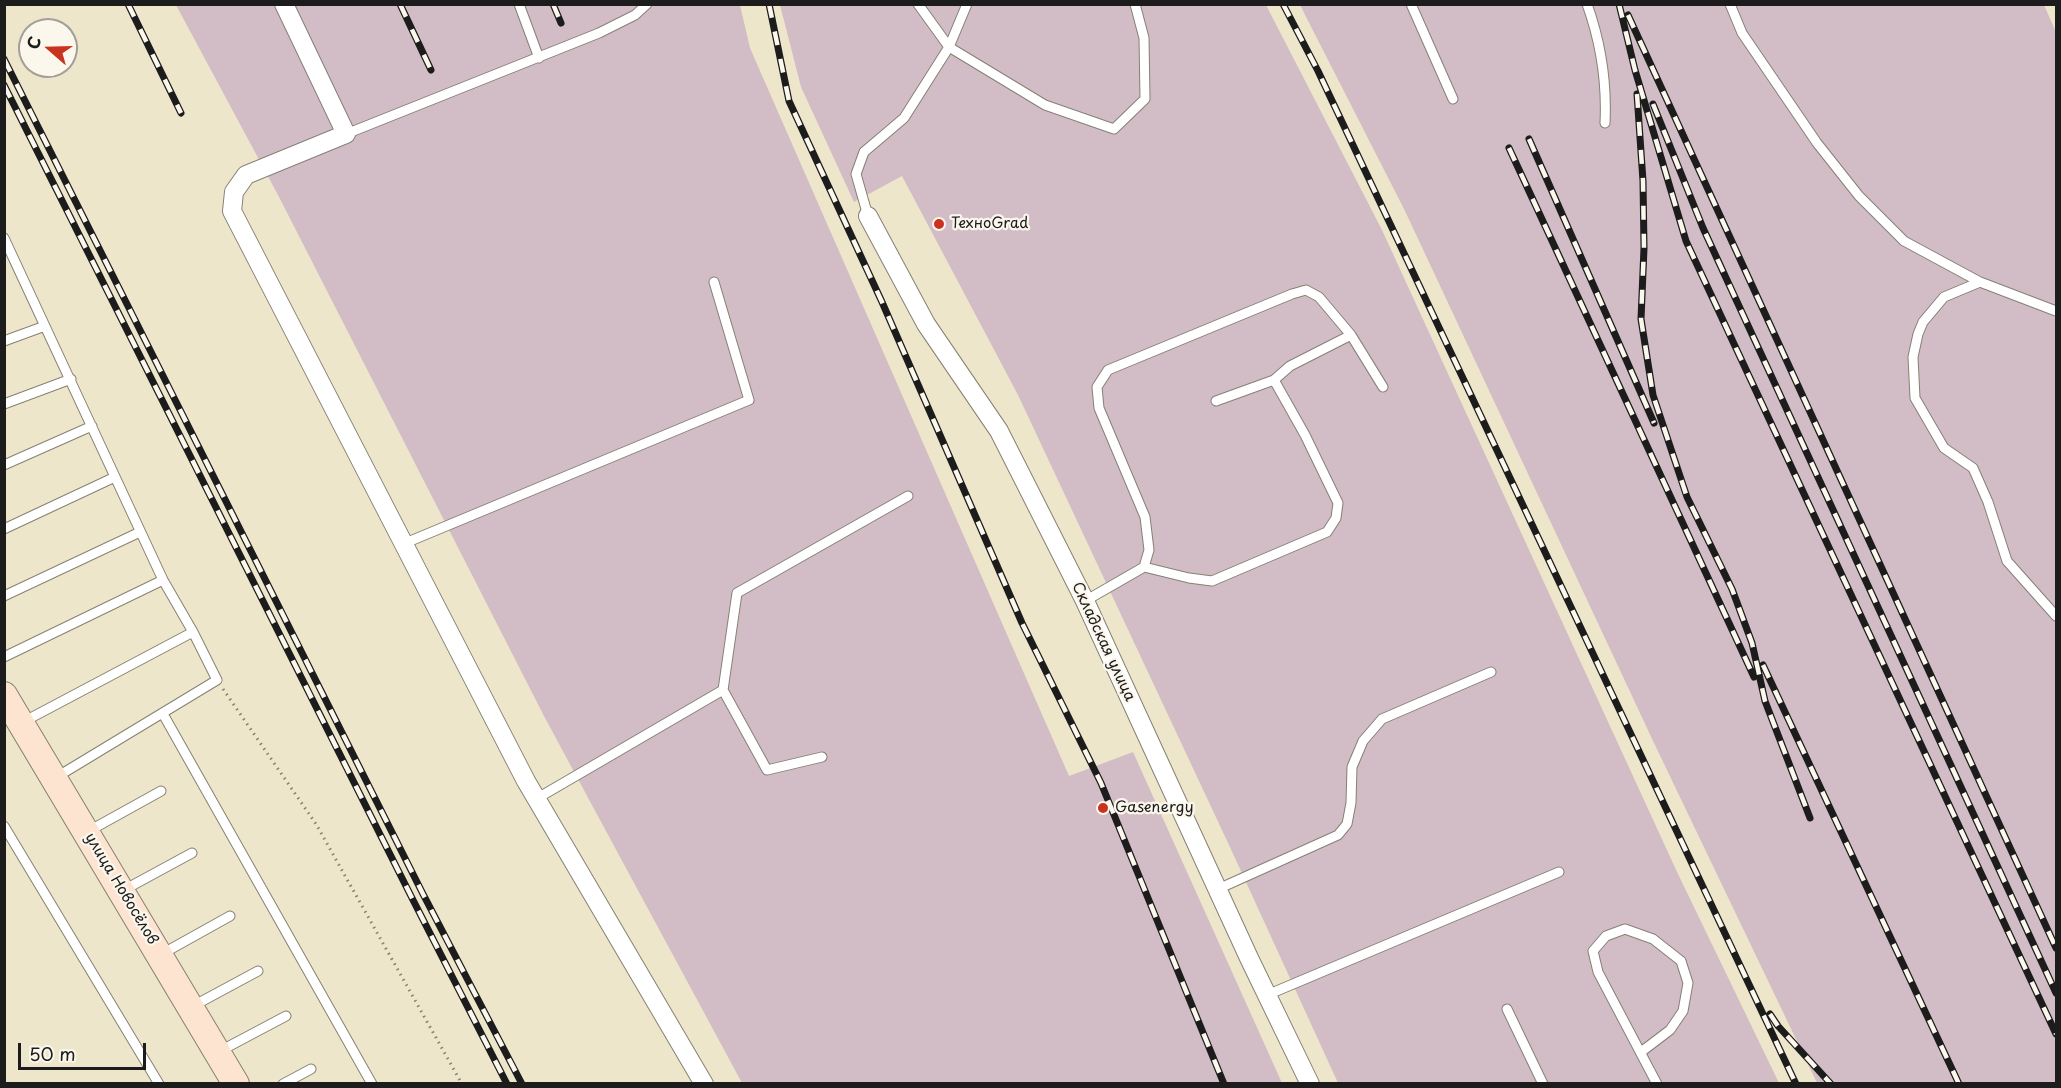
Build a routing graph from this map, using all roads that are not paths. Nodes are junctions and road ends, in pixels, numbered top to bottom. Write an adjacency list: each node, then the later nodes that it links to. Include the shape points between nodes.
1 (284, 4): 14 (street)
2 (519, 4): 11 (lane)
3 (647, 4): 11 (lane, via 599,33)
4 (918, 4): 10 (lane)
5 (967, 4): 10 (lane)
6 (1135, 4): 10 (lane, via 1144,38 1144,99 1114,129 1045,105)
7 (1411, 4): 12 (lane)
8 (1587, 4): 13 (lane, via 1598,34 1606,95)
9 (1730, 4): 18 (lane, via 1742,33 1817,143 1859,196 1904,241)
10 (950, 47): 15 (lane, via 904,118 864,153 856,174)
11 (539, 58): 14 (lane)
12 (1453, 99)
13 (1605, 123)
14 (346, 134): 34 (street, via 246,175 234,192 232,211)
15 (868, 216): 38 (street, Складская улица, via 926,324 999,432)
16 (4, 238): 20 (lane)
17 (714, 282): 34 (lane, via 749,400)
18 (1980, 282): 19 (lane); 39 (lane, via 1944,297 1923,322 1913,357 1915,398 1944,448 1973,468 2007,561)
19 (2056, 311)
20 (45, 326): 22 (lane); 23 (lane)
21 (1351, 335): 24 (lane, via 1290,366); 25 (lane); 35 (lane, via 1319,297 1306,290 1108,370 1097,387 1098,408 1145,517 1149,550)
22 (4, 341)
23 (71, 379): 27 (lane); 28 (lane)
24 (1274, 380): 26 (lane); 35 (lane, via 1338,503 1336,518 1327,532 1212,581)
25 (1383, 387)
26 (1216, 401)
27 (4, 404)
28 (92, 426): 29 (lane); 30 (lane)
29 (4, 465)
30 (115, 477): 32 (lane); 33 (lane)
31 (908, 496): 43 (lane, via 737,593)
32 (4, 529)
33 (140, 532): 36 (lane); 37 (lane)
34 (403, 544): 50 (street)
35 (1144, 567): 38 (lane)
36 (163, 580): 40 (lane); 41 (lane)
37 (4, 596)
38 (1085, 601): 55 (street, Складская улица)
39 (2056, 616)
40 (193, 632): 45 (lane, via 217,680); 46 (lane)
41 (4, 657)
42 (1491, 672): 55 (lane, via 1382,719 1363,741 1352,767 1352,803 1347,824 1338,835)
43 (723, 690): 47 (lane, via 767,770); 50 (lane)
44 (4, 695): 46 (street, улица Новосёлов)
45 (163, 714): 48 (lane); 70 (lane)
46 (21, 723): 48 (street, улица Новосёлов)
47 (822, 757)
48 (55, 778): 52 (street, улица Новосёлов)
49 (161, 791): 52 (lane)
50 (536, 799): 71 (street)
51 (4, 826): 67 (lane)
52 (87, 832): 56 (street, улица Новосёлов)
53 (192, 853): 56 (lane)
54 (1559, 872): 60 (lane)
55 (1218, 890): 60 (street, Складская улица)
56 (122, 891): 58 (street, улица Новосёлов)
57 (230, 916): 58 (lane)
58 (160, 955): 61 (street, улица Новосёлов)
59 (258, 971): 61 (lane)
60 (1267, 995): 72 (street, Складская улица)
61 (191, 1007): 64 (street, улица Новосёлов)
62 (1507, 1009): 73 (lane)
63 (286, 1016): 64 (lane)
64 (218, 1052): 68 (street, улица Новосёлов)
65 (1641, 1052): 65 (lane, via 1598,972 1593,951 1606,936 1625,929 1653,939 1681,961 1688,983 1683,1011 1670,1030); 74 (lane)
66 (311, 1069): 69 (lane)
67 (159, 1083)
68 (236, 1083)
69 (283, 1083)
70 (372, 1083)
71 (704, 1083)
72 (1310, 1083)
73 (1544, 1083)
74 (1656, 1083)

